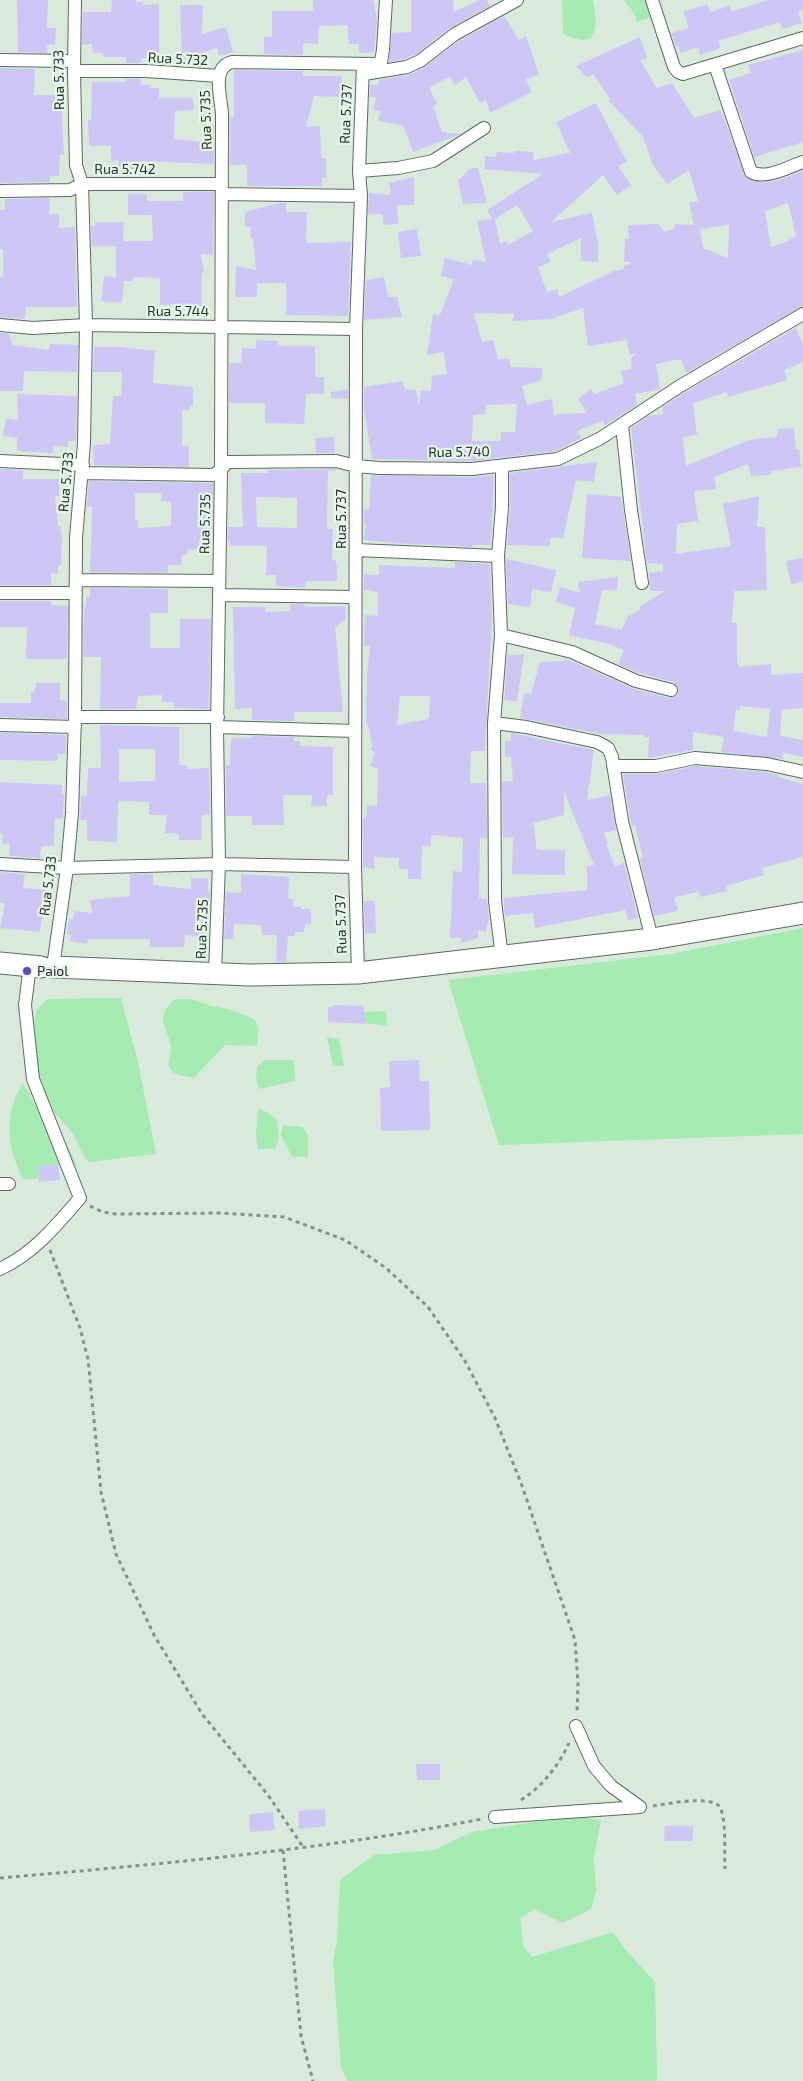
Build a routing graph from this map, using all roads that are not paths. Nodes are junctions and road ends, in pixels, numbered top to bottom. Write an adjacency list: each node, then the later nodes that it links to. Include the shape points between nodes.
1 (75, 0): 8 (street, Rua 5.733)
2 (386, 0): 9 (street, via 381,62)
3 (517, 0): 9 (street, via 455,34 407,67)
4 (652, 0): 7 (street, via 678,72 683,74)
5 (803, 38): 7 (street)
6 (0, 60): 8 (street, Rua 5.732)
7 (715, 65): 12 (street, via 751,172 764,175)
8 (74, 66): 10 (street, Rua 5.732); 14 (street, Rua 5.733, via 76,165)
9 (363, 70): 10 (street, Rua 5.732, via 325,62 232,62 220,69); 13 (street, Rua 5.737)
10 (219, 76): 15 (street, Rua 5.735)
11 (484, 128): 13 (street, via 433,161)
12 (803, 162)
13 (359, 171): 17 (street, Rua 5.737)
14 (82, 184): 15 (street, Rua 5.742); 16 (street, Rua 5.742, via 70,190); 20 (street, Rua 5.733)
15 (222, 189): 17 (street, Rua 5.742); 21 (street, Rua 5.735)
16 (0, 191)
17 (361, 196): 22 (street, Rua 5.737)
18 (803, 314): 23 (street, Rua 5.740, via 680,386)
19 (0, 325): 20 (street, Rua 5.744, via 33,328)
20 (86, 326): 21 (street, Rua 5.744); 27 (street, Rua 5.733)
21 (220, 326): 22 (street, Rua 5.744); 28 (street, Rua 5.735)
22 (356, 329): 25 (street, Rua 5.737)
23 (622, 425): 26 (street, Rua 5.740, via 558,459); 33 (street)
24 (0, 461): 27 (street, Rua 5.740)
25 (356, 466): 26 (street, Rua 5.740); 28 (street, Rua 5.740, via 336,461 226,462); 29 (street, Rua 5.737)
26 (502, 466): 30 (street)
27 (82, 469): 28 (street, Rua 5.740, via 213,474); 31 (street, Rua 5.733)
28 (221, 470): 32 (street, Rua 5.735)
29 (356, 550): 30 (street); 37 (street, Rua 5.737)
30 (498, 556): 38 (street)
31 (76, 580): 32 (street); 35 (street, Rua 5.733)
32 (219, 581): 36 (street, Rua 5.735)
33 (642, 583)
34 (0, 593): 35 (street)
35 (76, 593): 40 (street, Rua 5.733)
36 (219, 594): 37 (street); 41 (street, Rua 5.735)
37 (355, 597): 44 (street, Rua 5.737)
38 (501, 635): 39 (street, via 572,652 636,681); 42 (street)
39 (672, 690)
40 (75, 722): 41 (street); 43 (street); 50 (street, Rua 5.733, via 72,813)
41 (217, 722): 44 (street); 48 (street, Rua 5.735)
42 (494, 723): 45 (street, via 597,742 608,748); 53 (street, via 495,901)
43 (0, 725)
44 (356, 731): 49 (street, Rua 5.737)
45 (613, 766): 46 (street, via 656,766 695,758 767,764); 52 (street, via 622,822)
46 (803, 772)
47 (0, 864): 50 (street)
48 (219, 864): 49 (street); 50 (street); 56 (street, Rua 5.735)
49 (355, 867): 57 (street, Rua 5.737)
50 (66, 868): 55 (street, Rua 5.733)
51 (803, 913): 52 (main road)
52 (652, 939): 53 (main road)
53 (502, 957): 57 (main road)
54 (0, 963): 55 (main road)
55 (41, 966): 56 (main road); 58 (street, Rua 5.733, via 25,1005 33,1079 80,1198 45,1238 18,1261)
56 (215, 973): 57 (main road)
57 (358, 973)
58 (0, 1269)
59 (576, 1726): 60 (street, via 594,1766 611,1786 640,1807)
60 (495, 1817)

